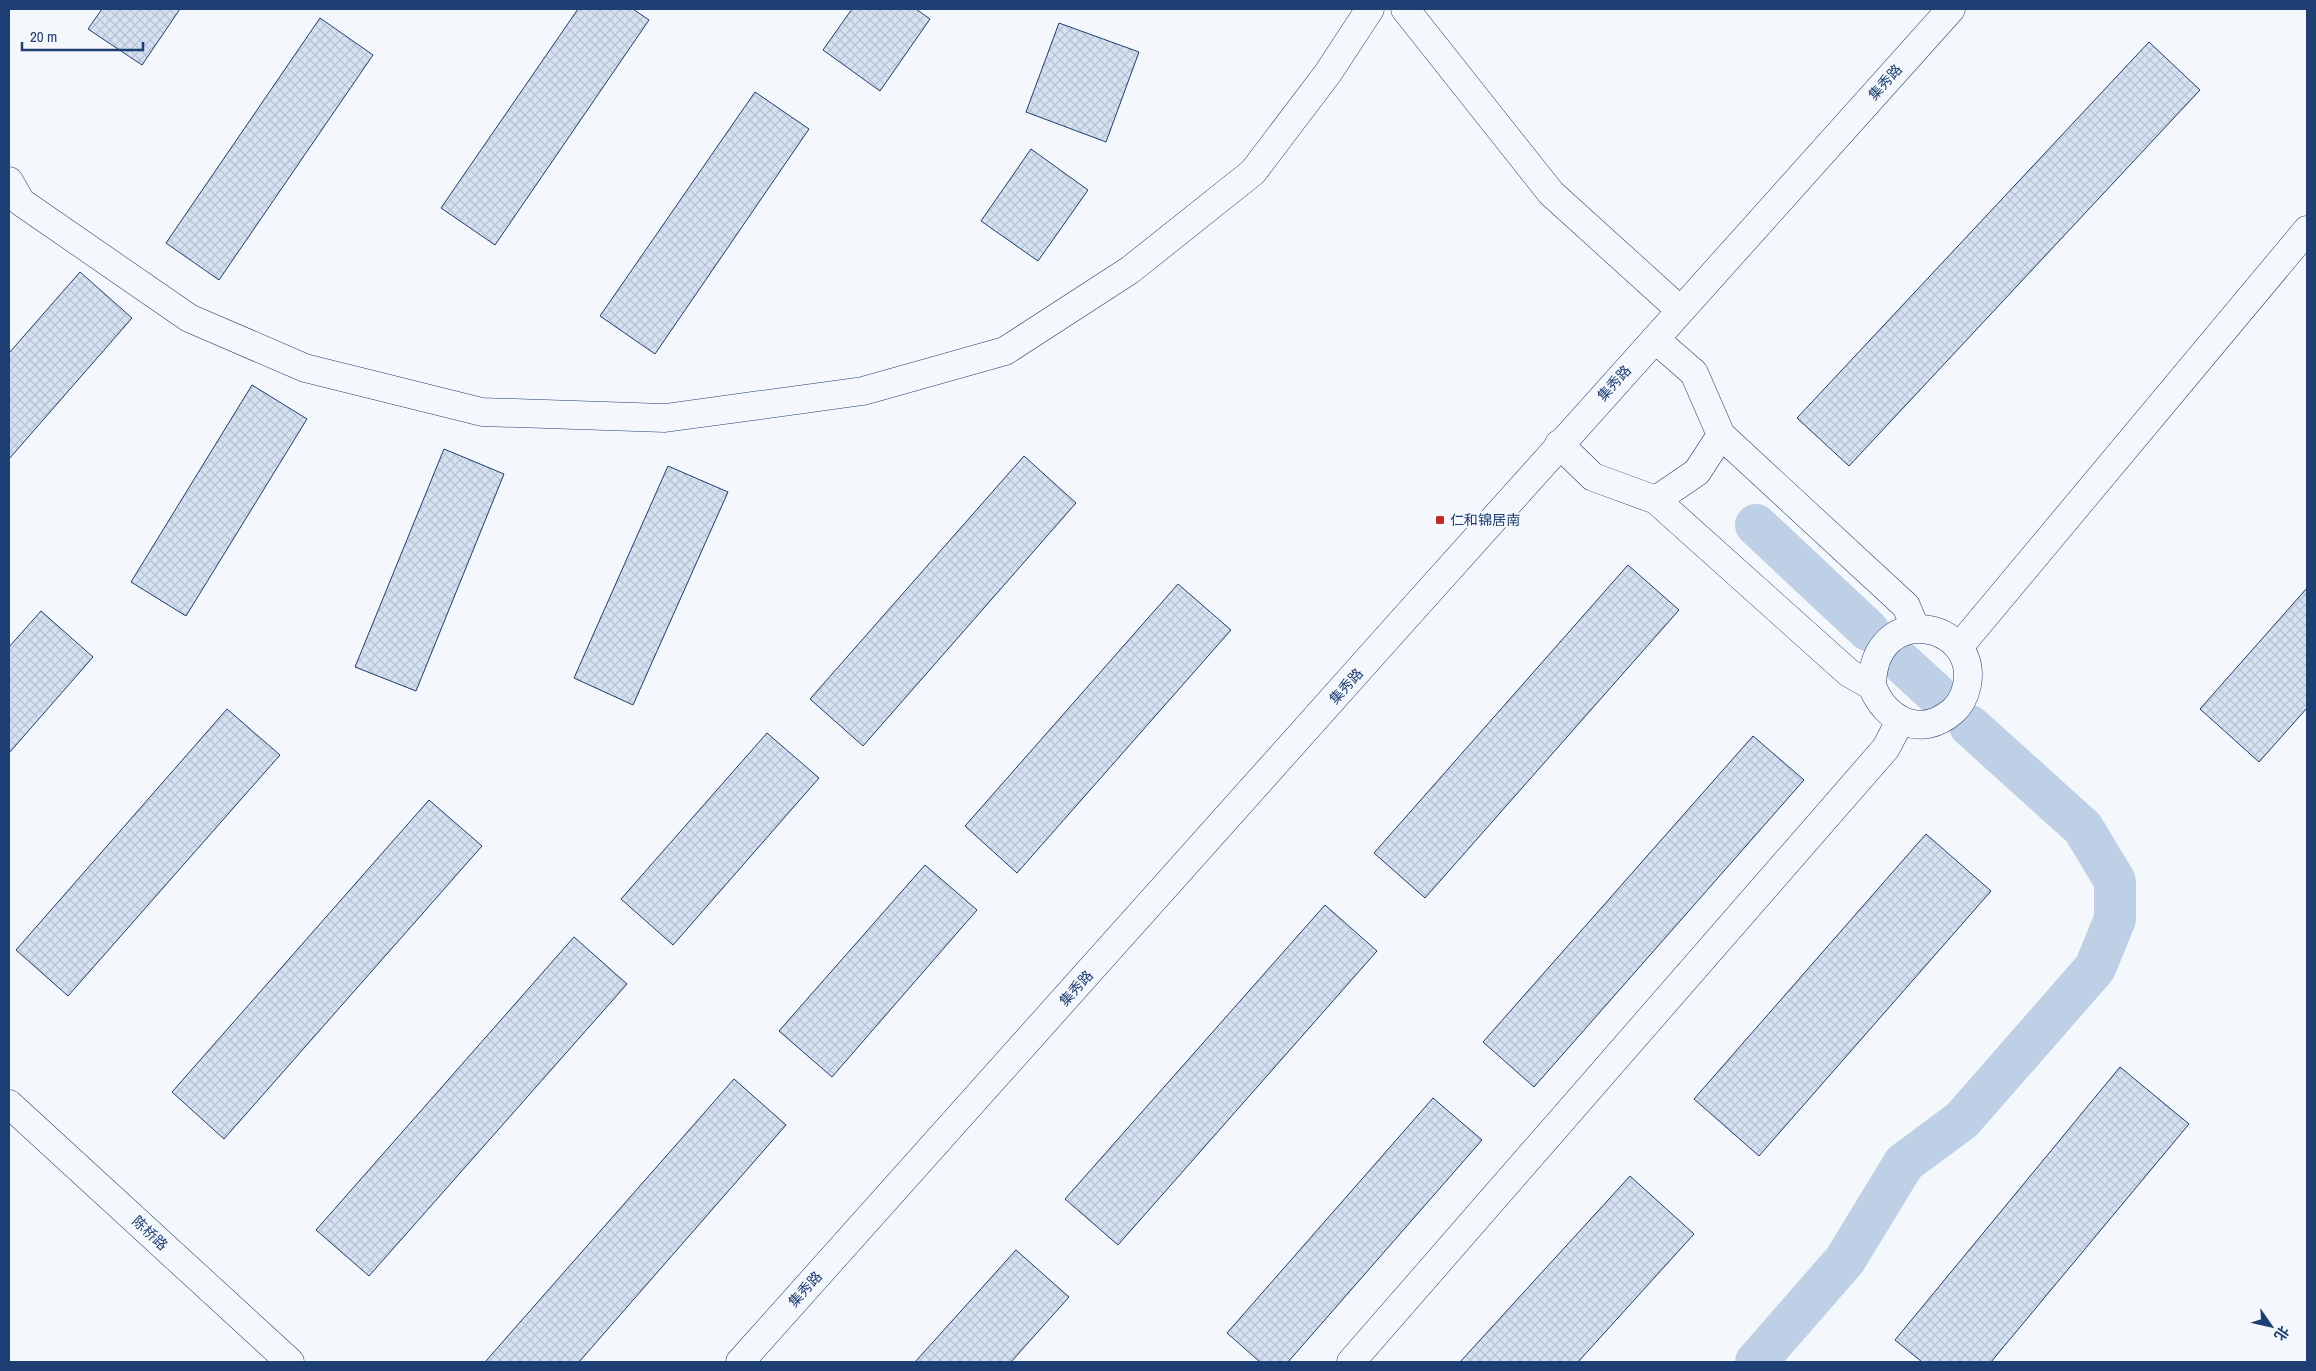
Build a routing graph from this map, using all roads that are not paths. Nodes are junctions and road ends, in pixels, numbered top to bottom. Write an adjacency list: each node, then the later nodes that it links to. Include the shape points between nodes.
1 (1370, 9): 4 (street, via 1328,73 1253,172 1130,270 1005,351 863,391 675,417 482,412 305,368 189,318 21,202)
2 (1405, 9): 6 (street, via 1551,192)
3 (1951, 9): 6 (street, 集秀路)
4 (9, 181)
5 (2307, 230): 12 (street)
6 (1680, 310): 7 (street, 集秀路)
7 (1654, 339): 8 (street, via 1694,373); 9 (street, 集秀路)
8 (1721, 434): 10 (street, via 1697,472); 11 (street, via 1906,606)
9 (1559, 444): 10 (street, via 1592,477); 17 (street, 集秀路)
10 (1656, 500): 13 (street, via 1850,673)
11 (1916, 629): 12 (street, via 1932,630 1947,636); 13 (street, via 1900,632 1887,642 1877,655)
12 (1959, 647): 14 (street, via 1966,662 1968,678 1965,694 1957,708 1931,724)
13 (1872, 686): 14 (street, via 1878,700)
14 (1900, 721): 18 (street, via 1886,748)
15 (9, 1104): 16 (street, 陈桥路)
16 (290, 1362)
17 (740, 1362)
18 (1351, 1362)

